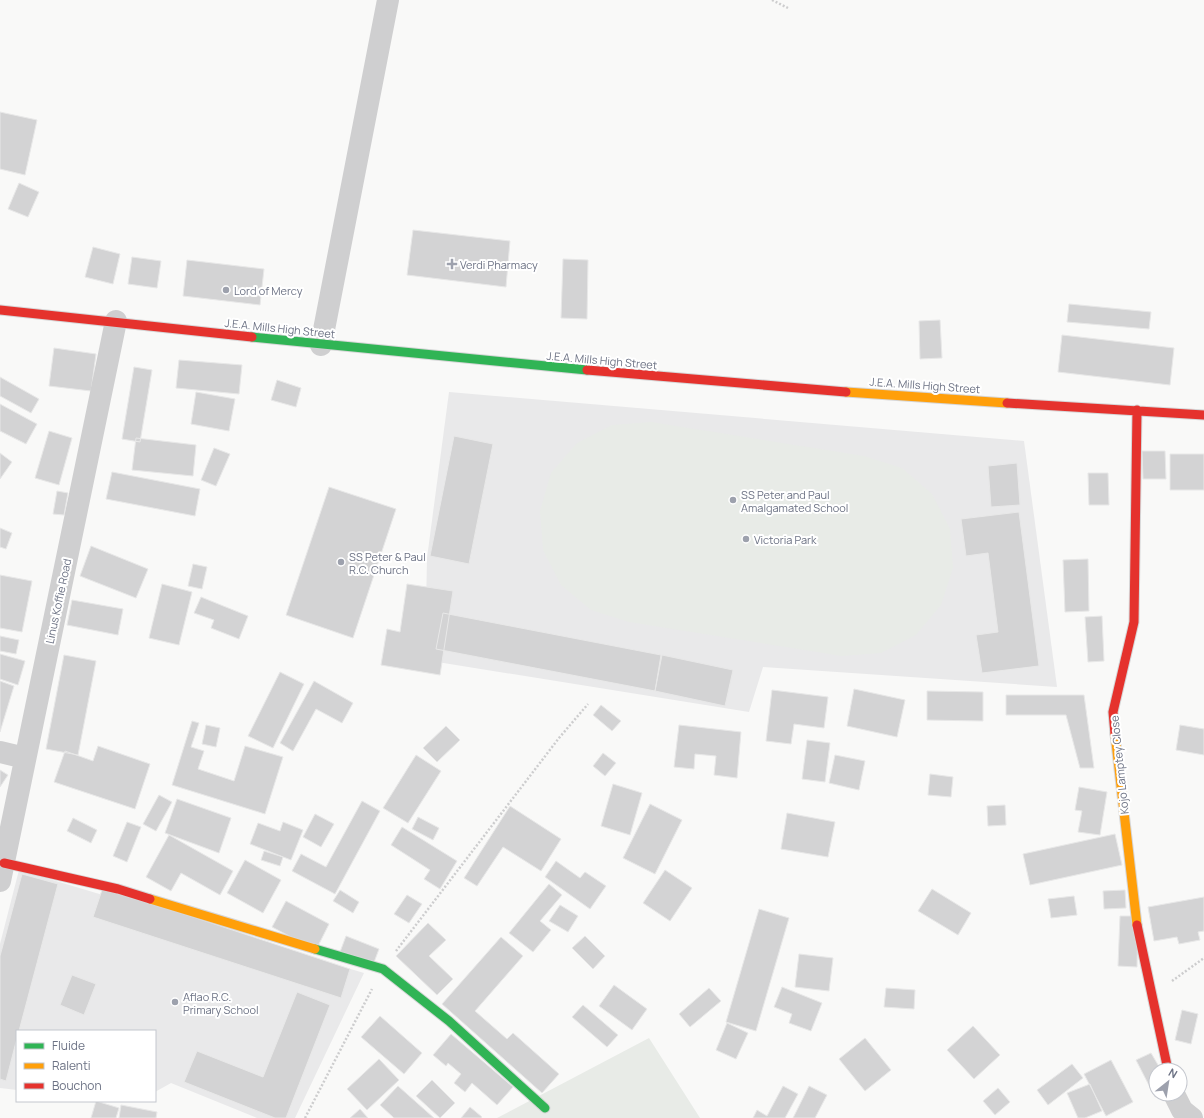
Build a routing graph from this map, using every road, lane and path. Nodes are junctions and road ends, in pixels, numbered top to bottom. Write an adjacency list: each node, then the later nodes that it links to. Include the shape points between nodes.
1 (388, 0): 6 (street)
2 (772, 0): 3 (path)
3 (788, 8)
4 (0, 310): 5 (main road, J.E.A. Mills High Street)
5 (116, 321): 6 (main road, J.E.A. Mills High Street); 11 (street, Linus Koffie Road)
6 (321, 345): 7 (main road, J.E.A. Mills High Street, via 774,387)
7 (1137, 410): 8 (main road, J.E.A. Mills High Street); 15 (main road, Kojo Lamptey Close, via 1134,622 1113,712 1134,912)
8 (1204, 415)
9 (588, 704): 14 (path, via 554,744)
10 (0, 752): 11 (street)
11 (25, 758): 12 (street, Linus Koffie Road)
12 (2, 872): 14 (main road, via 118,889)
13 (1204, 958): 15 (path)
14 (383, 969): 18 (main road, via 449,1021); 19 (path)
15 (1152, 996): 16 (main road, Kojo Lamptey Close)
16 (1166, 1062)
17 (1178, 1102): 20 (street, via 1182,1110)
18 (545, 1108)
19 (305, 1118)
20 (1192, 1118)

